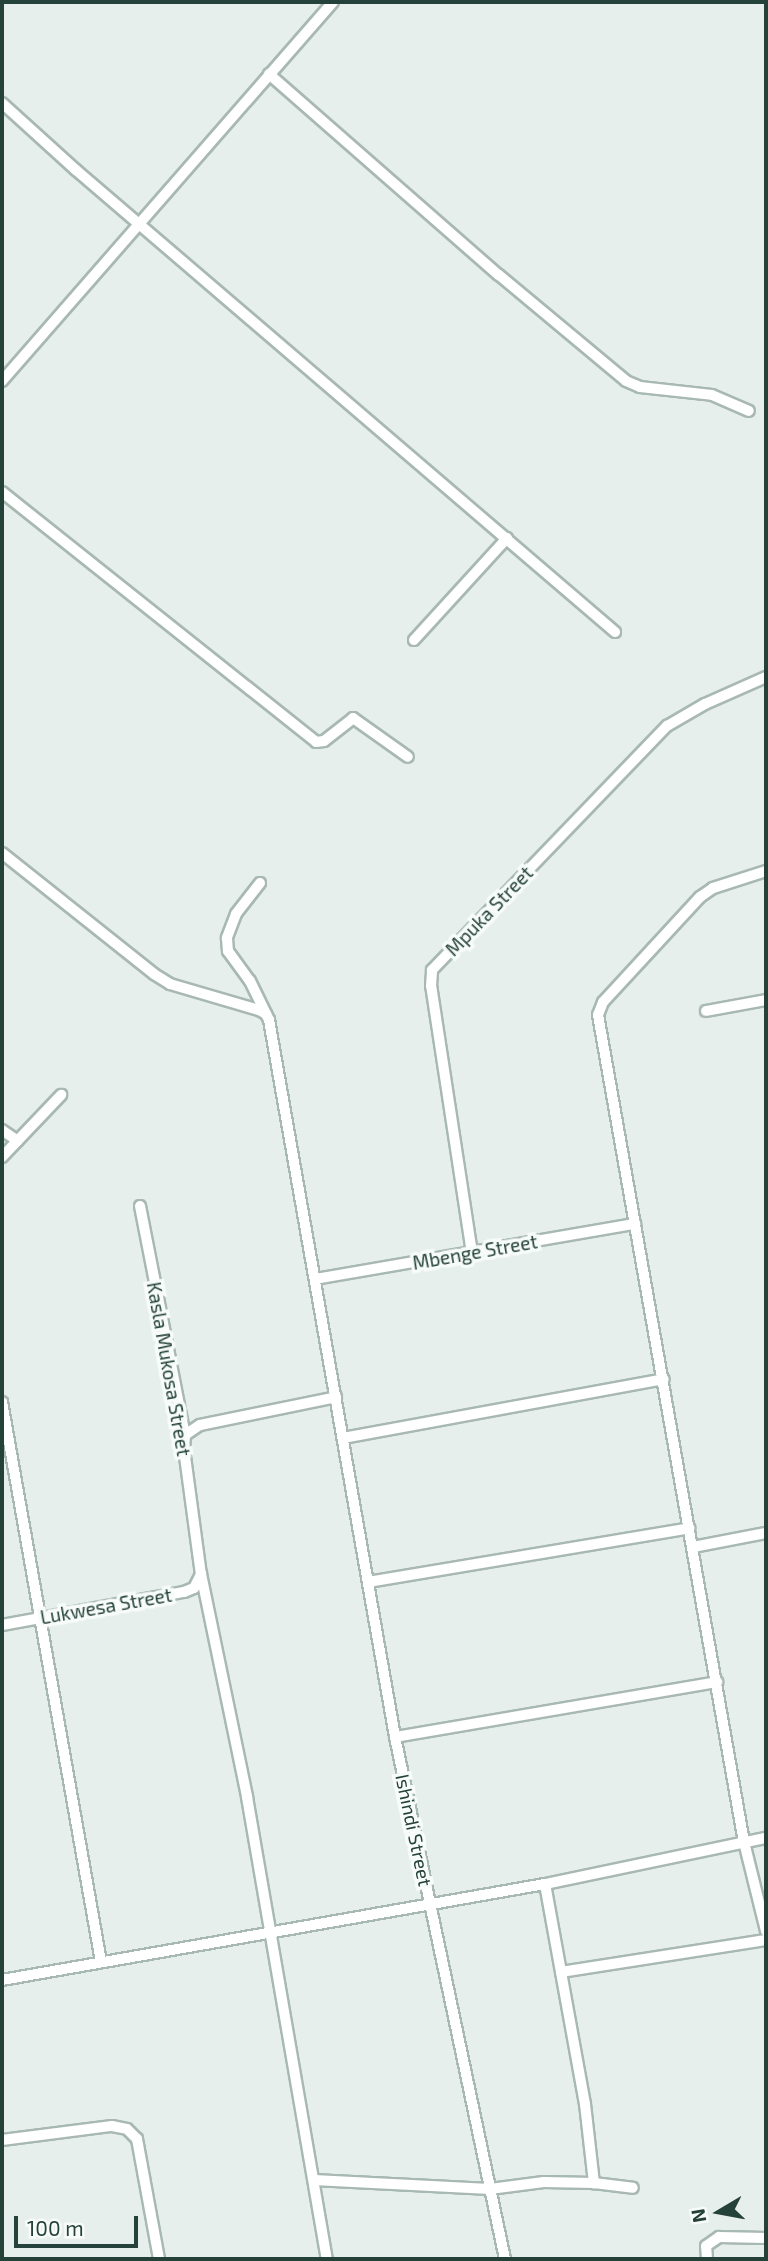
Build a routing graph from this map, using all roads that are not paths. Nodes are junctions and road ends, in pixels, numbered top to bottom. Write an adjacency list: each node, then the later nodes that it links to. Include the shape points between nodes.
1 (333, 2): 2 (street)
2 (269, 74): 4 (street); 6 (street, via 626,381 640,387 712,395)
3 (2, 103): 4 (street)
4 (139, 223): 5 (street); 8 (street)
5 (2, 381)
6 (749, 411)
7 (2, 492): 12 (street, via 316,742 324,741 353,718)
8 (507, 538): 9 (street); 10 (street)
9 (615, 632)
10 (414, 640)
11 (766, 677): 25 (street, Mpuka Street, via 667,726 432,970)
12 (408, 757)
13 (2, 853): 18 (street, via 170,984)
14 (766, 871): 24 (street, via 699,897 600,1006)
15 (260, 883): 18 (street, Ishindi Street, via 236,914 227,938 228,951)
16 (766, 1000): 17 (street)
17 (706, 1011)
18 (266, 1014): 26 (street, Ishindi Street)
19 (61, 1095): 21 (street)
20 (2, 1130): 21 (street)
21 (18, 1142): 22 (street)
22 (2, 1157)
23 (140, 1206): 30 (street, Kasla Mukosa Street)
24 (635, 1224): 25 (street, Mbenge Street); 27 (street)
25 (472, 1252): 26 (street, Mbenge Street)
26 (315, 1279): 28 (street, Ishindi Street)
27 (664, 1379): 31 (street); 32 (street)
28 (335, 1398): 30 (street, via 200,1425); 31 (street, Ishindi Street)
29 (2, 1402): 37 (street)
30 (185, 1434): 35 (street, Kasla Mukosa Street)
31 (343, 1438): 36 (street, Ishindi Street)
32 (690, 1528): 34 (street); 36 (street)
33 (766, 1533): 34 (street)
34 (693, 1546): 39 (street)
35 (201, 1574): 37 (street, Lukwesa Street, via 198,1583 184,1592); 46 (street, Kasla Mukosa Street, via 247,1797)
36 (368, 1582): 40 (street, Ishindi Street)
37 (40, 1618): 38 (street, Lukwesa Street); 48 (street)
38 (2, 1625)
39 (717, 1682): 40 (street); 42 (street)
40 (395, 1737): 44 (street, Ishindi Street)
41 (766, 1838): 42 (street)
42 (744, 1842): 43 (street); 45 (street)
43 (545, 1884): 44 (street); 49 (street)
44 (430, 1905): 46 (street); 55 (street, Ishindi Street)
45 (766, 1931)
46 (269, 1933): 48 (street); 52 (street, Kasla Mukosa Street)
47 (766, 1940): 49 (street)
48 (101, 1962): 50 (street)
49 (561, 1972): 53 (street)
50 (2, 1980)
51 (2, 2140): 58 (street, via 96,2127 127,2129 136,2139)
52 (314, 2180): 55 (street); 59 (street, Kasla Mukosa Street)
53 (594, 2183): 54 (street); 55 (street, via 544,2182)
54 (633, 2188)
55 (490, 2189): 60 (street, Ishindi Street)
56 (766, 2238): 57 (street, via 719,2237)
57 (706, 2255)
58 (159, 2259)
59 (327, 2259)
60 (505, 2259)

